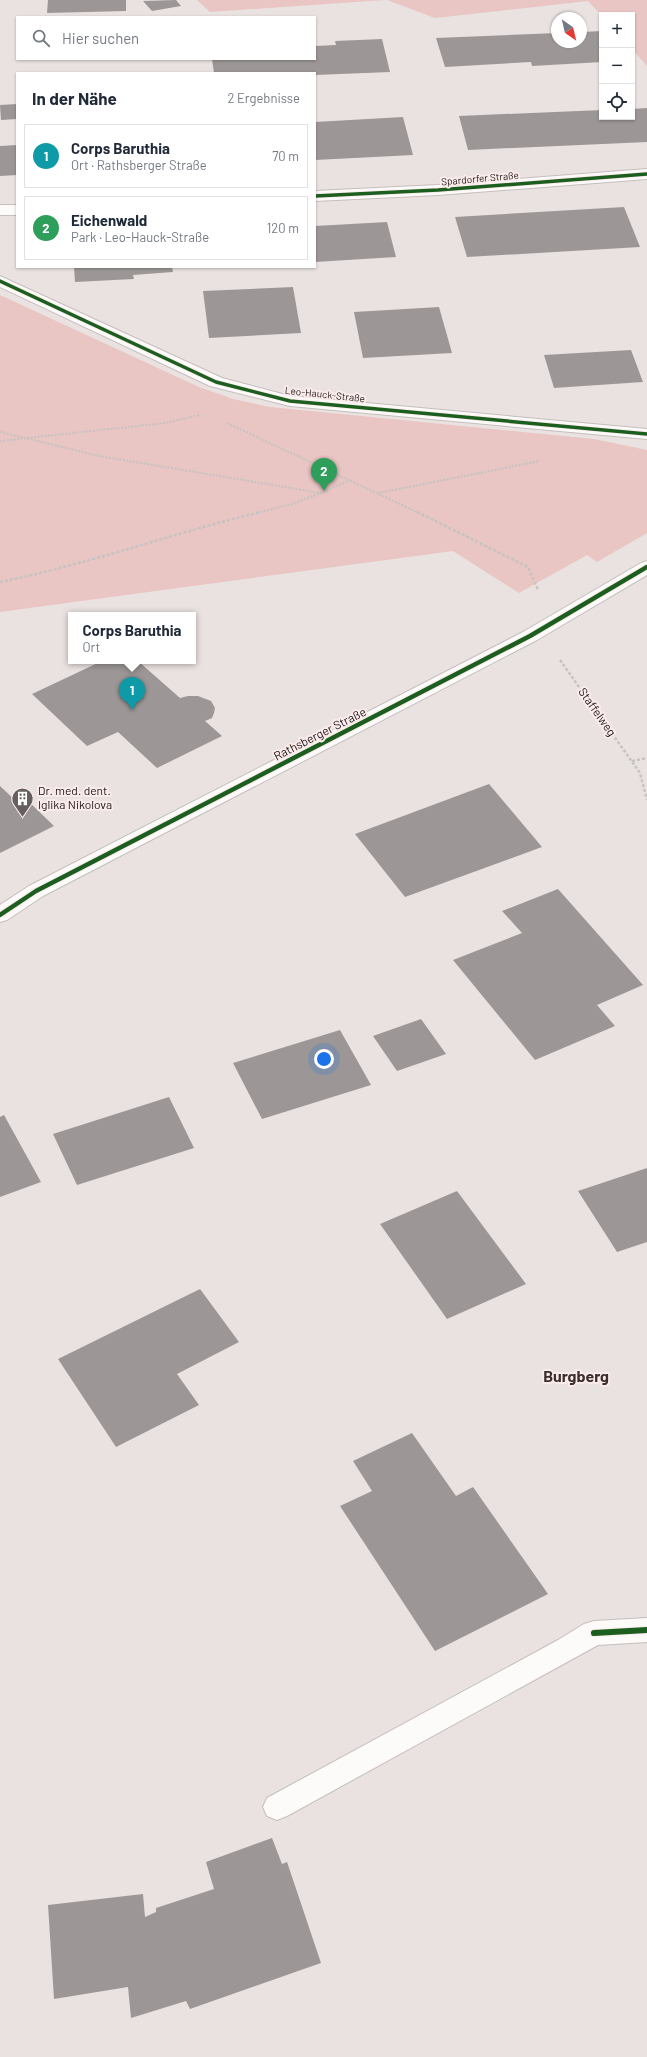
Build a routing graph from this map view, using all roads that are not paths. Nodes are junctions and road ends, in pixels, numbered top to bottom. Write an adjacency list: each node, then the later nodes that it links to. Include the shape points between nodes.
1 (647, 174): 2 (street, Spardorfer Straße, via 438,190)
2 (316, 196)
3 (0, 210): 4 (street)
4 (16, 210)
5 (0, 281): 6 (street, Leo-Hauck-Straße, via 216,382 290,401)
6 (647, 434)
7 (647, 566): 8 (street, Rathsberger Straße, via 530,636 36,891)
8 (0, 915)
9 (647, 1630): 10 (street, via 594,1633 568,1650)
10 (277, 1807)

